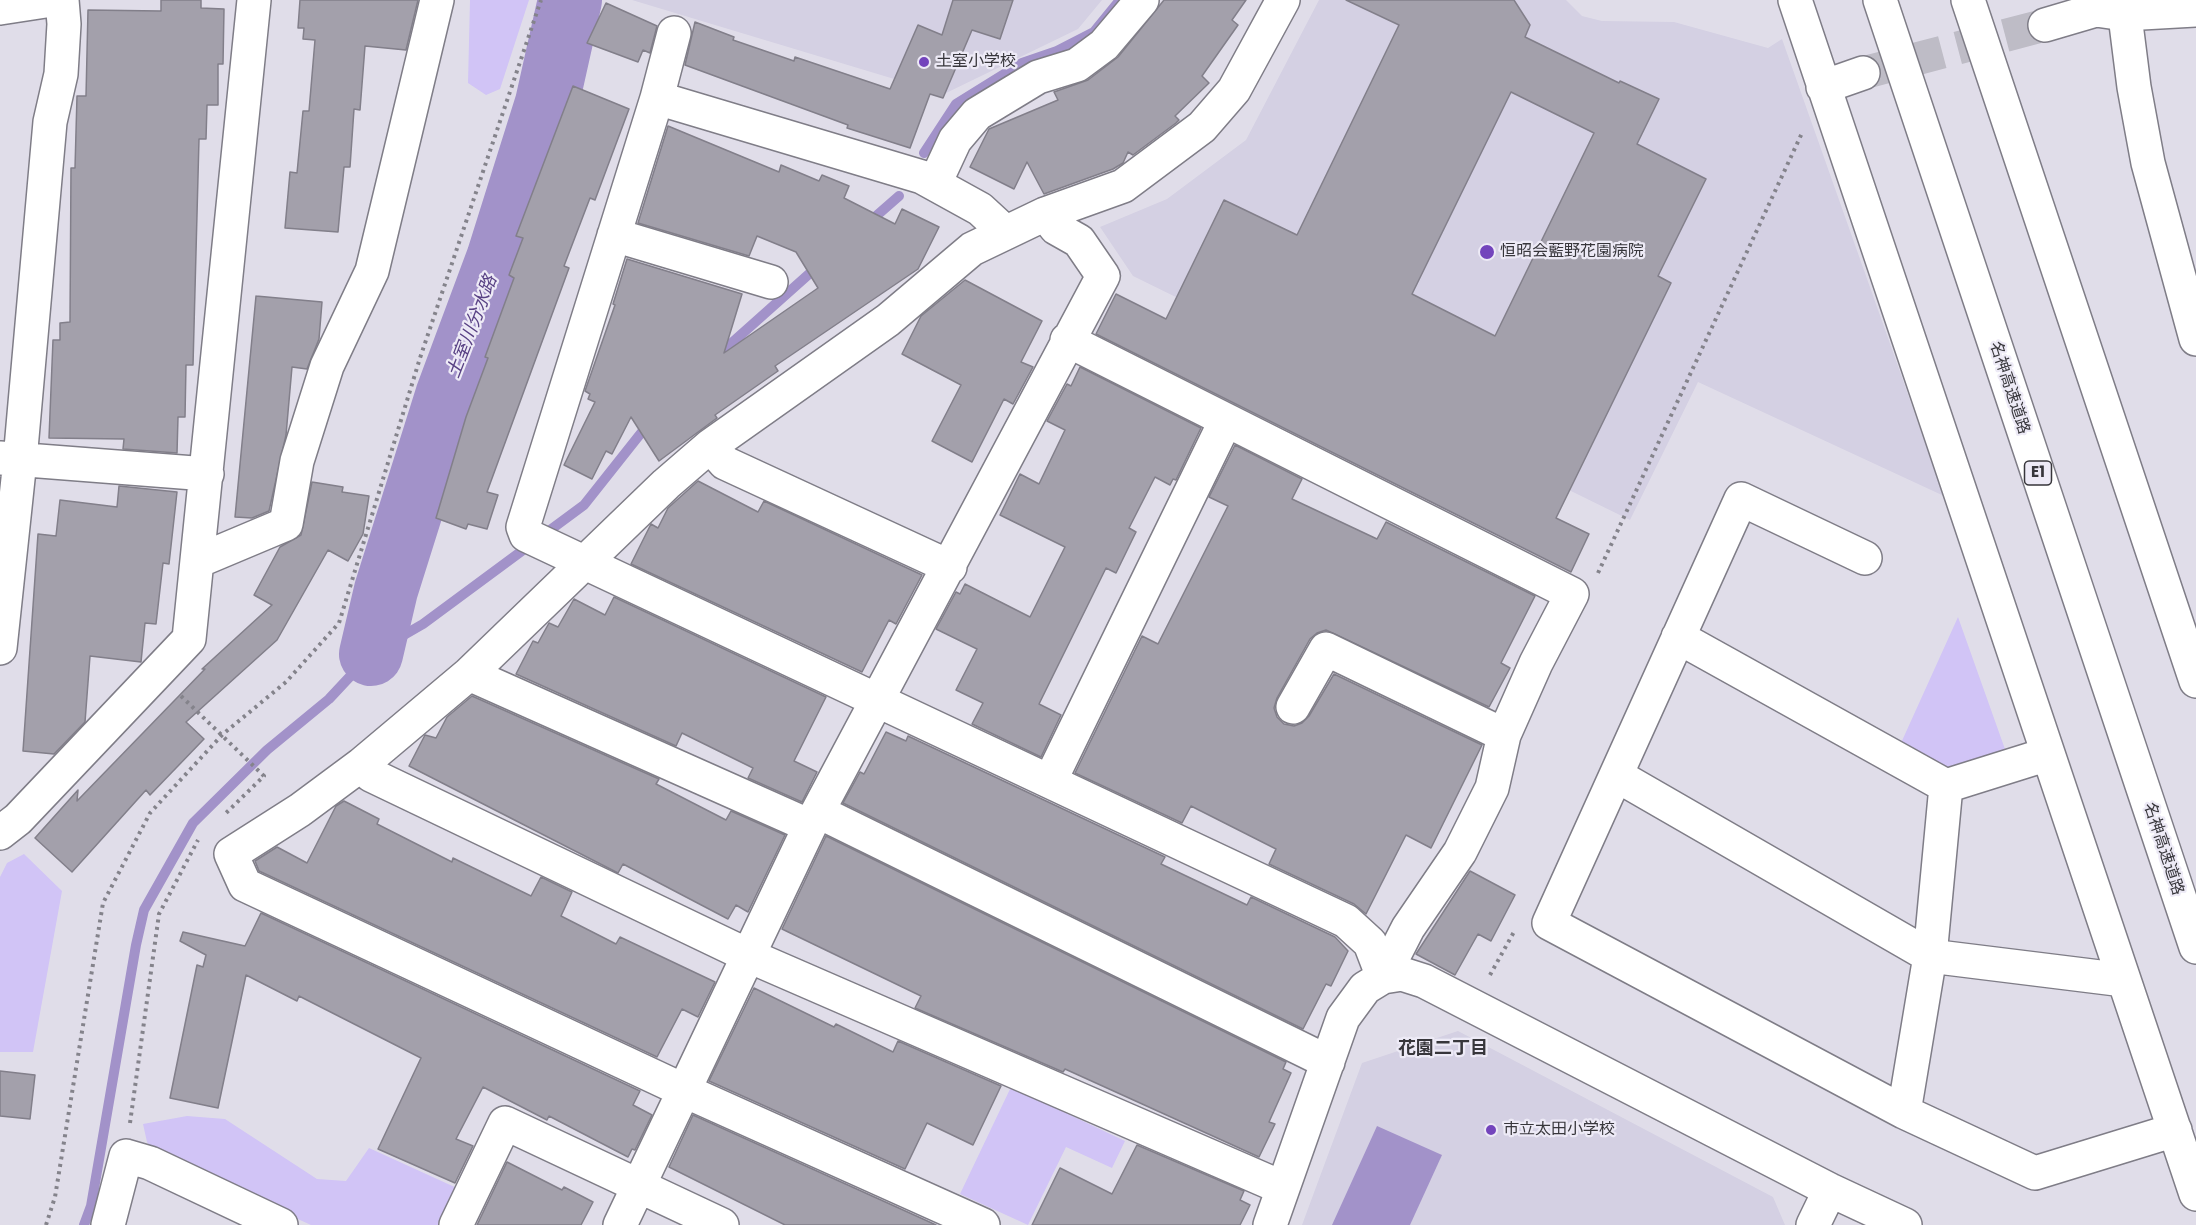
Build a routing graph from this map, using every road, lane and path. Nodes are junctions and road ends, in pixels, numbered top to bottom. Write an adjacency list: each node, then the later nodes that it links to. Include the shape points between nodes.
1 (52, 0): 12 (main road)
2 (62, 0): 28 (main road, via 61,74 50,122)
3 (254, 0): 29 (main road)
4 (437, 0): 31 (main road, via 372,271 327,366 297,461 286,524)
5 (541, 0): 42 (path, via 420,358 339,623 286,682)
6 (1142, 0): 19 (main road, via 1104,45 1077,64 1038,77 977,114 955,140)
7 (1283, 0): 20 (main road, via 1233,90 1202,127 1123,186)
8 (1795, 0): 18 (main road)
9 (1880, 0): 54 (main road, 名神高速道路 / E1)
10 (1968, 0): 39 (main road)
11 (2124, 7): 13 (main road); 14 (main road, via 2096,10); 24 (main road, via 2148,163)
12 (0, 8)
13 (2196, 10)
14 (2045, 25)
15 (674, 33): 17 (main road)
16 (1863, 73): 18 (main road)
17 (657, 98): 19 (main road); 22 (main road)
18 (1828, 99): 34 (path, via 1803,131); 44 (main road)
19 (935, 183): 21 (main road, via 980,209)
20 (1045, 214): 21 (main road); 25 (main road, via 1056,228 1079,241 1103,276)
21 (1005, 232): 27 (main road, via 972,249 888,320)
22 (614, 235): 23 (main road); 32 (main road, via 523,527 526,535)
23 (771, 282)
24 (2196, 339)
25 (1067, 340): 26 (main road); 33 (main road)
26 (1226, 420): 43 (main road, via 1572,594); 47 (main road)
27 (710, 446): 32 (main road); 33 (main road, via 725,462)
28 (10, 459): 29 (main road); 36 (main road)
29 (207, 474): 31 (main road)
30 (1865, 558): 35 (main road, via 1741,499)
31 (198, 561): 37 (main road, via 189,639)
32 (586, 562): 38 (main road); 40 (main road)
33 (950, 567): 40 (main road)
34 (1595, 579)
35 (1678, 637): 46 (main road); 48 (main road)
36 (0, 648)
37 (156, 673): 42 (path); 51 (main road, via 18,819)
38 (469, 674): 45 (main road); 49 (main road)
39 (2196, 681)
40 (879, 700): 47 (main road); 49 (main road)
41 (1293, 707): 43 (main road, via 1326,648)
42 (223, 734): 50 (path, via 264,776); 69 (path, via 150,813 103,903 55,1197)
43 (1504, 735): 57 (main road, via 1492,788 1460,852 1408,928)
44 (2048, 754): 48 (main road); 58 (main road)
45 (362, 764): 55 (main road, via 371,775); 61 (main road, via 231,854 245,885)
46 (1616, 775): 53 (main road); 56 (main road)
47 (1050, 781): 57 (main road, via 1346,921 1370,943)
48 (1946, 786): 56 (main road)
49 (815, 819): 55 (main road); 60 (main road)
50 (217, 821)
51 (0, 833)
52 (201, 837): 64 (path, via 193,844 159,914)
53 (1549, 923): 59 (path, via 1515,930); 62 (main road)
54 (2196, 947)
55 (747, 955): 61 (main road); 66 (main road)
56 (1930, 956): 58 (main road); 62 (main road)
57 (1383, 977): 59 (main road, via 1402,974 1424,981); 60 (main road, via 1365,988 1343,1018)
58 (2124, 980): 63 (main road)
59 (1473, 1007): 67 (main road)
60 (1328, 1062): 66 (main road)
61 (685, 1091): 65 (main road); 75 (main road)
62 (1904, 1112): 63 (main road, via 2034,1173)
63 (2175, 1130): 68 (main road)
64 (126, 1156): 70 (main road); 71 (main road, via 150,1163)
65 (638, 1187): 72 (main road, via 505,1123); 73 (main road); 74 (main road)
66 (1283, 1188): 76 (main road)
67 (1830, 1190): 77 (main road); 78 (main road)
68 (2196, 1194)
69 (46, 1225)
70 (108, 1225)
71 (281, 1225)
72 (456, 1225)
73 (620, 1225)
74 (722, 1225)
75 (983, 1225)
76 (1270, 1225)
77 (1813, 1225)
78 (1905, 1225)

